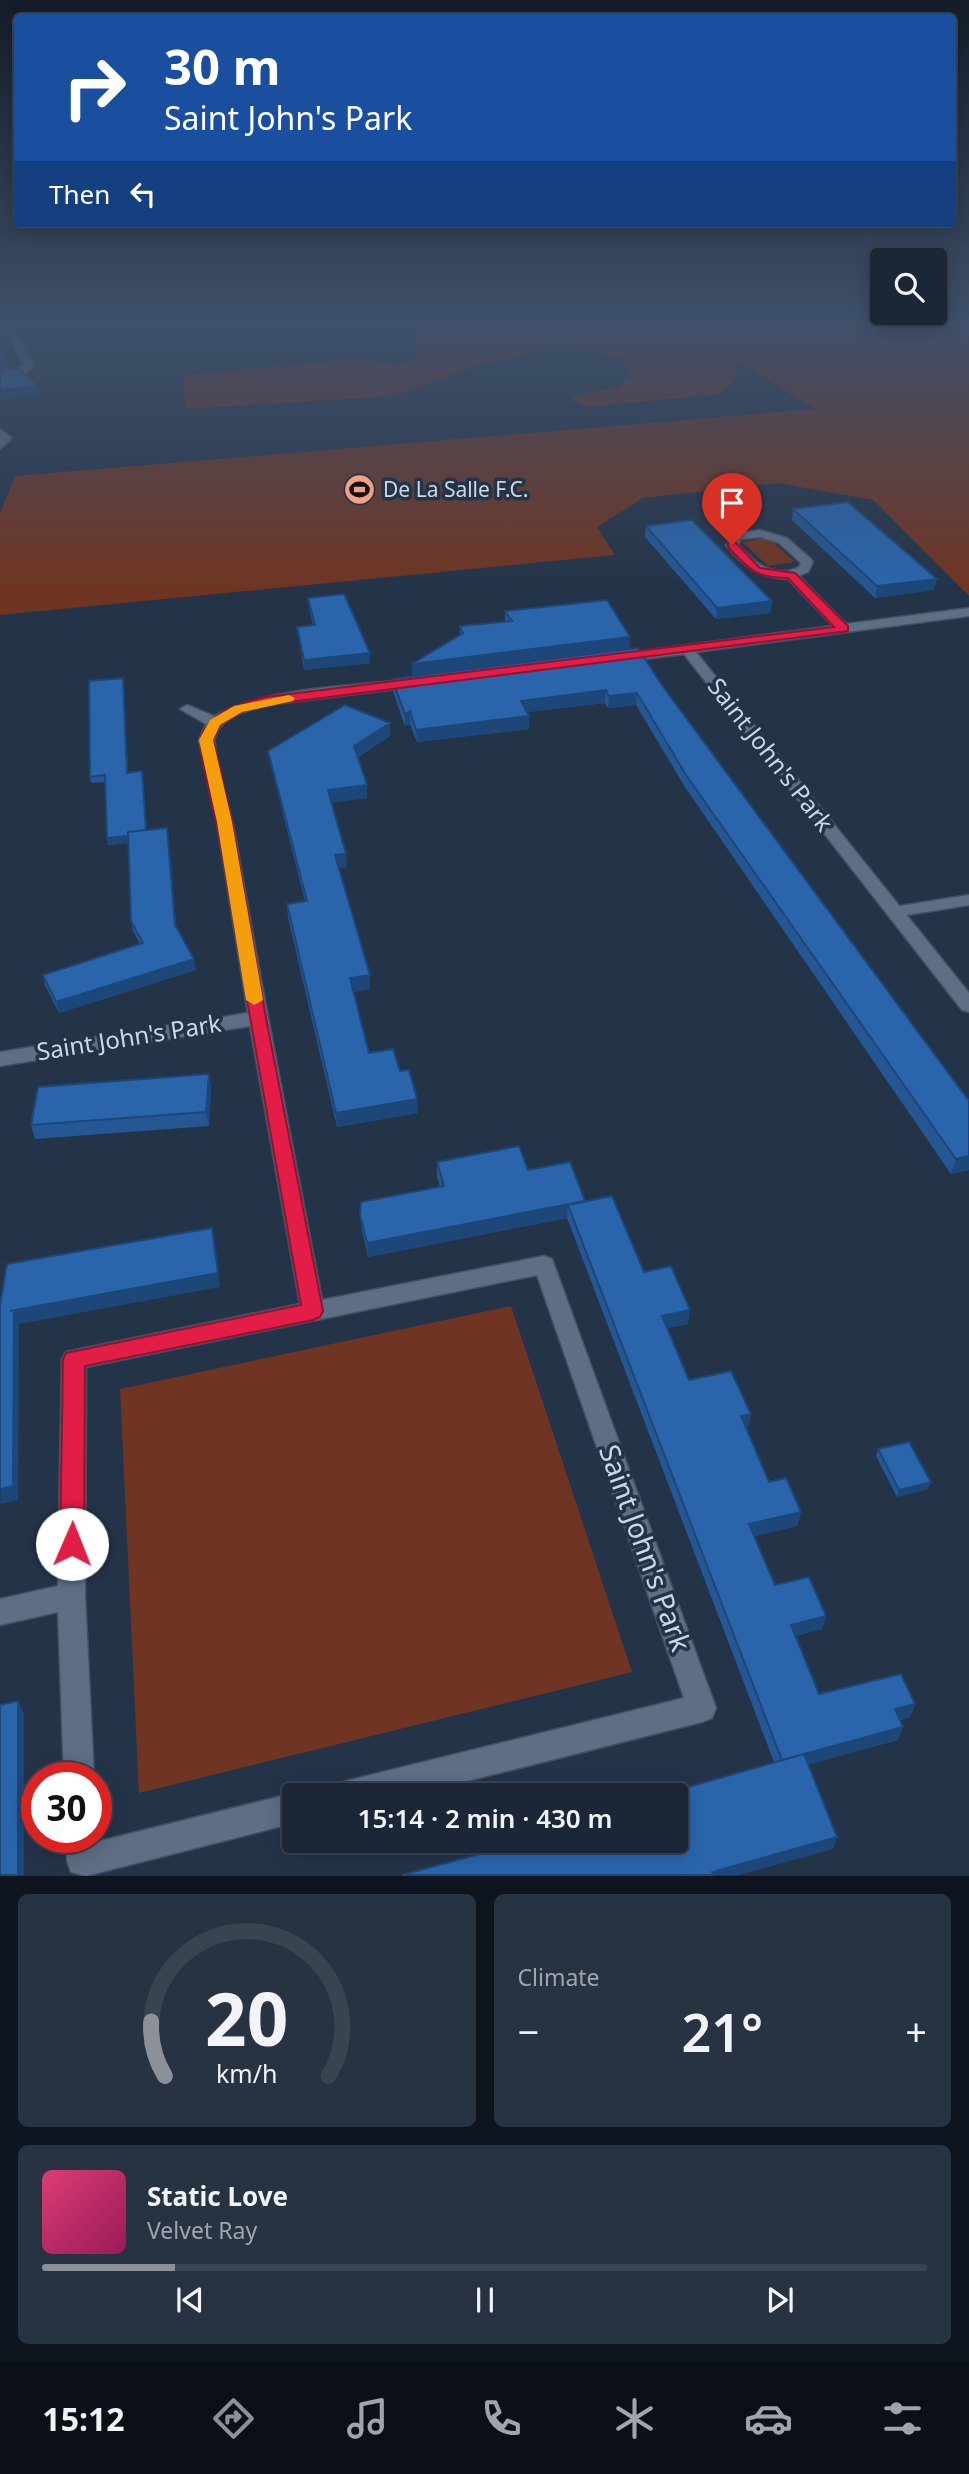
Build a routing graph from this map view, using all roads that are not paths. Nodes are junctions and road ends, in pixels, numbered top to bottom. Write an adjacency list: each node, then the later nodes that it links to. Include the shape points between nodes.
1 (0, 432): 2 (street, via 7,438)
2 (0, 446)
3 (791, 575): 3 (street, via 756,570 732,545 737,536 779,536 807,562 804,569); 5 (street)
4 (969, 612): 5 (street)
5 (843, 629): 6 (street)
6 (687, 649): 7 (street); 12 (street, Saint John's Park)
7 (604, 660)
8 (424, 682): 10 (street, via 265,701)
9 (187, 709): 10 (street)
10 (214, 722): 14 (street, via 206,740 225,822)
11 (969, 900): 12 (lane)
12 (894, 912): 13 (street, Saint John's Park)
13 (969, 1006)
14 (258, 1018): 15 (street, Saint John's Park); 16 (street)
15 (0, 1059)
16 (313, 1311): 17 (street, Saint John's Park, via 74,1359); 20 (street, Saint John's Park, via 544,1265 702,1708)
17 (71, 1596): 18 (street); 19 (street, Saint John's Park)
18 (0, 1612)
19 (78, 1762)
20 (399, 1783)
21 (282, 1811): 22 (street, via 82,1861)
22 (82, 1853)

